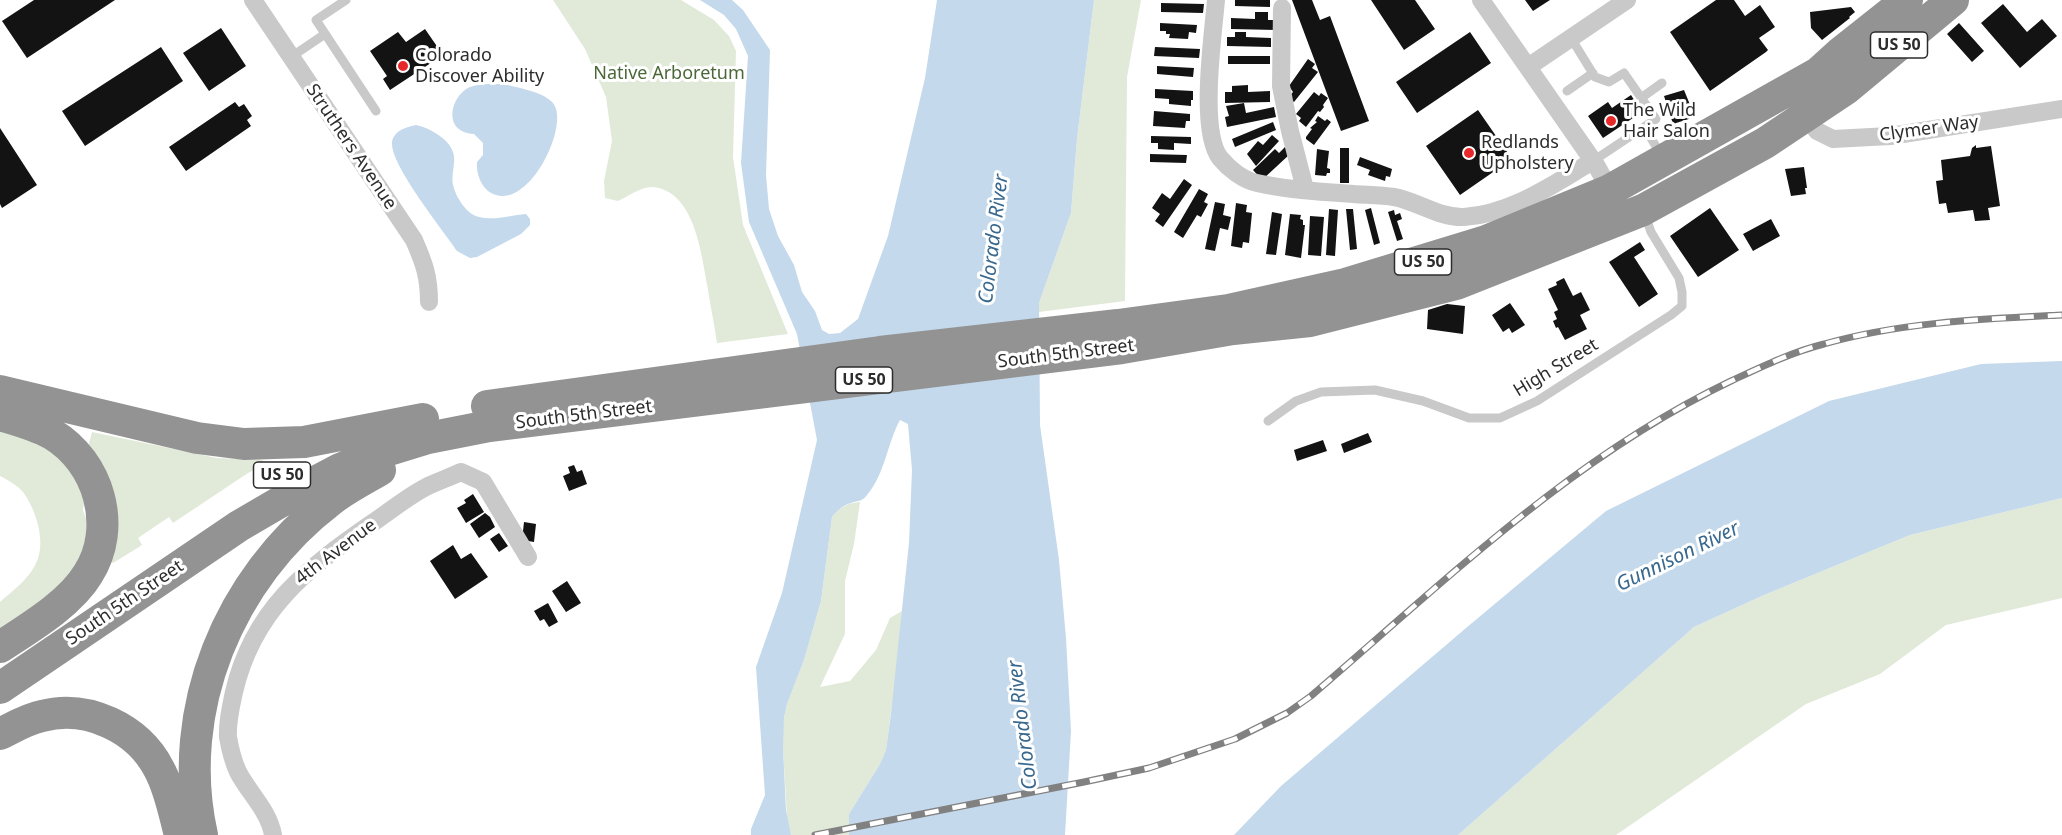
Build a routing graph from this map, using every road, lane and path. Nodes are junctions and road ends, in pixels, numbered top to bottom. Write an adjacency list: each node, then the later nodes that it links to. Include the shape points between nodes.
1 (253, 0): 12 (street, Struthers Avenue)
2 (346, 0): 10 (lane, via 316,20)
3 (1216, 0): 26 (street, via 1209,109 1212,140 1219,157 1236,173 1256,183)
4 (1481, 0): 13 (street)
5 (1627, 0): 11 (street)
6 (1907, 0): 15 (highway, US 50)
7 (1932, 0): 17 (highway, via 1853,72)
8 (1953, 0): 17 (highway, US 50)
9 (1282, 8): 26 (street, via 1281,86)
10 (325, 34): 12 (lane); 21 (lane)
11 (1571, 38): 13 (street); 14 (lane)
12 (291, 57): 29 (street, Struthers Avenue, via 414,240 429,281)
13 (1528, 67): 24 (street)
14 (1593, 73): 18 (lane); 19 (lane, via 1609,82 1624,73)
15 (1818, 73): 25 (highway, US 50); 28 (highway, via 1812,96 1655,187)
16 (1662, 83): 19 (lane)
17 (1846, 89): 22 (highway, US 50)
18 (1567, 91)
19 (1641, 98): 23 (lane, via 1656,119)
20 (2062, 109): 22 (street, Clymer Way, via 1890,136 1833,139 1817,131)
21 (376, 111)
22 (1806, 116): 28 (highway, US 50)
23 (1644, 127): 24 (lane); 25 (lane)
24 (1593, 161): 26 (street, via 1527,200 1462,217 1395,197); 27 (street)
25 (1665, 161): 27 (highway, US 50)
26 (1305, 189)
27 (1610, 190): 30 (highway, US 50, via 1486,242); 31 (highway, via 1584,223 1443,275 1348,300)
28 (1643, 210): 31 (highway, US 50, via 1456,284); 36 (lane, High Street, via 1651,232 1679,278 1682,306 1538,401 1500,418 1469,418 1423,401 1375,390 1321,392 1296,401)
29 (429, 302)
30 (1231, 320): 31 (highway, US 50); 33 (highway, South 5th Street / US 50, via 1120,336 880,352)
31 (1310, 321)
32 (0, 391): 35 (highway, via 188,435 244,444 304,442)
33 (607, 400): 35 (highway, South 5th Street / US 50, via 506,403); 37 (highway, South 5th Street / US 50)
34 (0, 415): 39 (highway, via 50,432 73,450 93,479 103,518 97,558 79,588)
35 (423, 419): 40 (highway, South 5th Street / US 50, via 364,436 289,471 223,511)
36 (1268, 421)
37 (489, 426): 41 (highway, South 5th Street / US 50, via 428,438 376,454 303,488 239,526); 44 (highway, via 382,469 331,500 291,535 254,581 224,632 205,686 195,743 196,797)
38 (528, 557): 45 (street, 4th Avenue, via 483,482 461,472 426,487 338,547 285,593 249,651 237,682 228,733 230,753 238,772 268,819)
39 (0, 647)
40 (0, 662)
41 (0, 688)
42 (0, 734): 43 (highway, via 43,715 65,712 88,715 125,731 140,743 159,769)
43 (180, 835)
44 (202, 835)
45 (273, 835)

